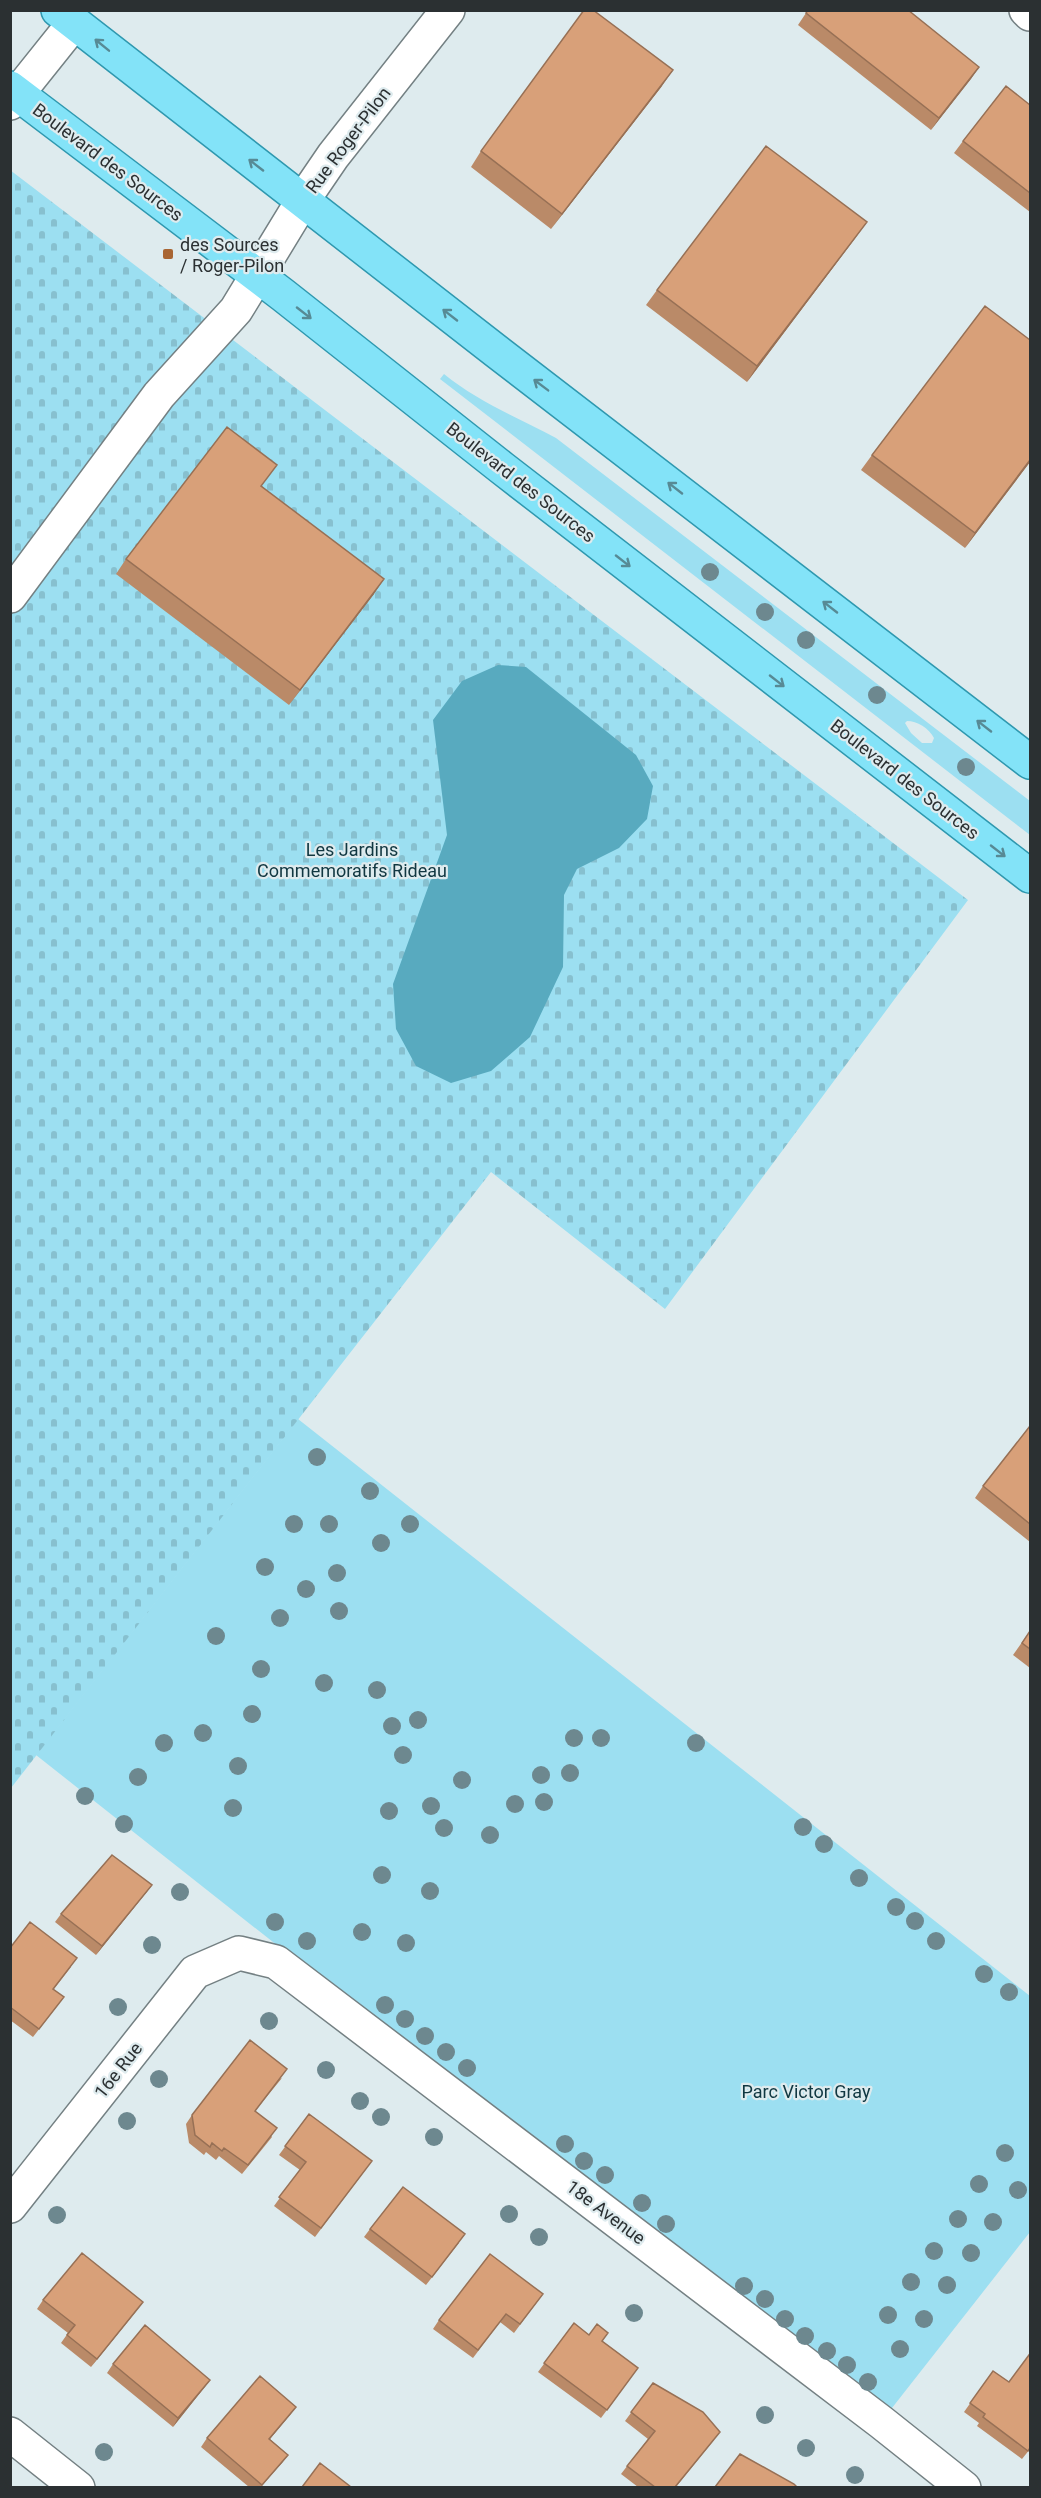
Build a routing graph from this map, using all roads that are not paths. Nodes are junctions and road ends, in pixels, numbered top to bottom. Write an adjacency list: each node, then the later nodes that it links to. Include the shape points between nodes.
1 (448, 10): 6 (street, Rue Roger-Pilon)
2 (1026, 10): 3 (street)
3 (1030, 14)
4 (66, 17): 5 (street); 6 (main road, one-way to 4)
5 (13, 95): 7 (main road, Boulevard des Sources)
6 (303, 200): 7 (street, Rue Roger-Pilon); 9 (main road, one-way to 6)
7 (258, 276): 8 (street, Rue Roger-Pilon, via 224,325 159,395); 10 (main road, Boulevard des Sources, one-way to 10)
8 (10, 596)
9 (1030, 762)
10 (1030, 876)
11 (239, 1953): 12 (street, 16e Rue, via 195,1972); 15 (street, 18e Avenue, via 276,1962)
12 (10, 2206)
13 (10, 2434): 14 (street)
14 (78, 2487)
15 (964, 2487)

